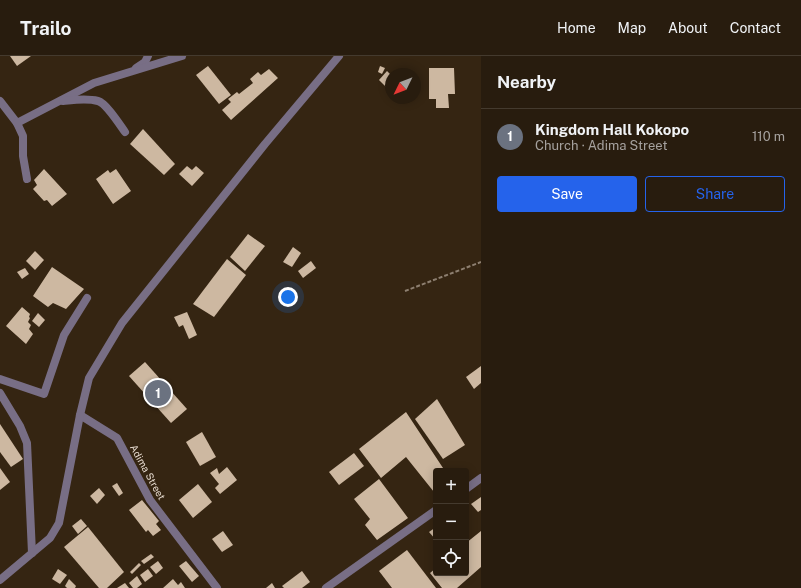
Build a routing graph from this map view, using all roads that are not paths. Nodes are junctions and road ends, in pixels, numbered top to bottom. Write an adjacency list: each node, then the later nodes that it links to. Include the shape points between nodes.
1 (148, 56): 4 (street, via 145,62)
2 (182, 56): 4 (street)
3 (339, 56): 13 (street, via 122,323 89,378)
4 (131, 72): 6 (street, via 94,83)
5 (0, 102): 7 (street)
6 (58, 102): 7 (street); 8 (street, via 79,99 99,101)
7 (17, 123): 9 (street, via 23,136)
8 (125, 132)
9 (27, 179)
10 (87, 298): 11 (street, via 64,335 44,394)
11 (0, 379)
12 (0, 393): 17 (street, via 27,443)
13 (80, 415): 17 (street, via 59,523 50,538); 19 (street, Adima Street, via 117,438 150,500)
14 (481, 478): 15 (street)
15 (469, 487)
16 (433, 512): 20 (street)
17 (32, 553): 18 (street)
18 (0, 580)
19 (217, 588)
20 (326, 588)

